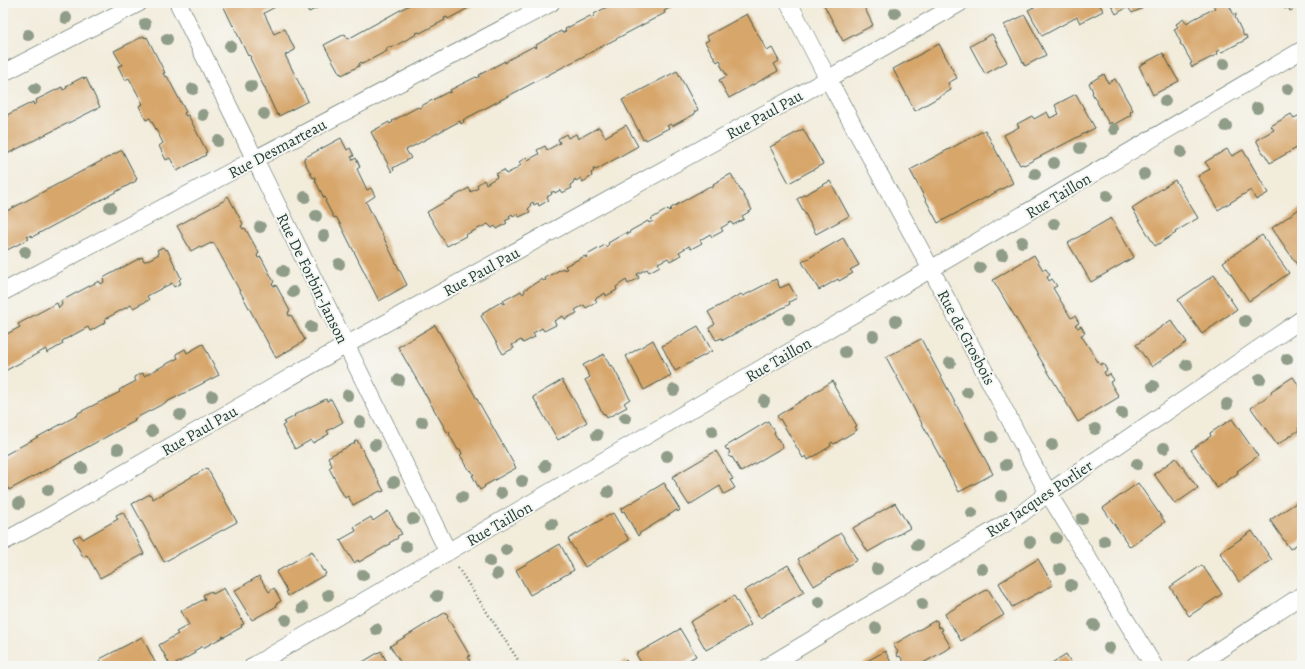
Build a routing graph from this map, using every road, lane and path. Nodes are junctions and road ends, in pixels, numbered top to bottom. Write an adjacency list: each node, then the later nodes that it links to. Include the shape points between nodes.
1 (140, 3): 7 (street)
2 (178, 3): 9 (street, Rue De Forbin-Janson)
3 (551, 3): 9 (street, Rue Desmarteau)
4 (789, 3): 8 (street, Rue de Grosbois)
5 (960, 3): 8 (street, Rue Paul Pau)
6 (1302, 50): 10 (street, Rue Taillon)
7 (3, 73)
8 (828, 78): 10 (street, Rue de Grosbois); 13 (street, Rue Paul Pau)
9 (255, 159): 11 (street, Rue Desmarteau); 13 (street, Rue De Forbin-Janson)
10 (931, 269): 14 (street, Rue de Grosbois); 16 (street, Rue Taillon)
11 (3, 292)
12 (1302, 318): 14 (street, Rue Jacques Porlier)
13 (346, 345): 15 (street, Rue Paul Pau); 16 (street, Rue De Forbin-Janson)
14 (1048, 493): 20 (street, Rue Jacques Porlier, via 1021,514); 21 (street, Rue de Grosbois)
15 (3, 542)
16 (448, 552): 18 (street, Rue Taillon); 19 (path)
17 (1302, 596): 22 (street)
18 (254, 666)
19 (522, 666)
20 (768, 666)
21 (1154, 666)
22 (1196, 666)

